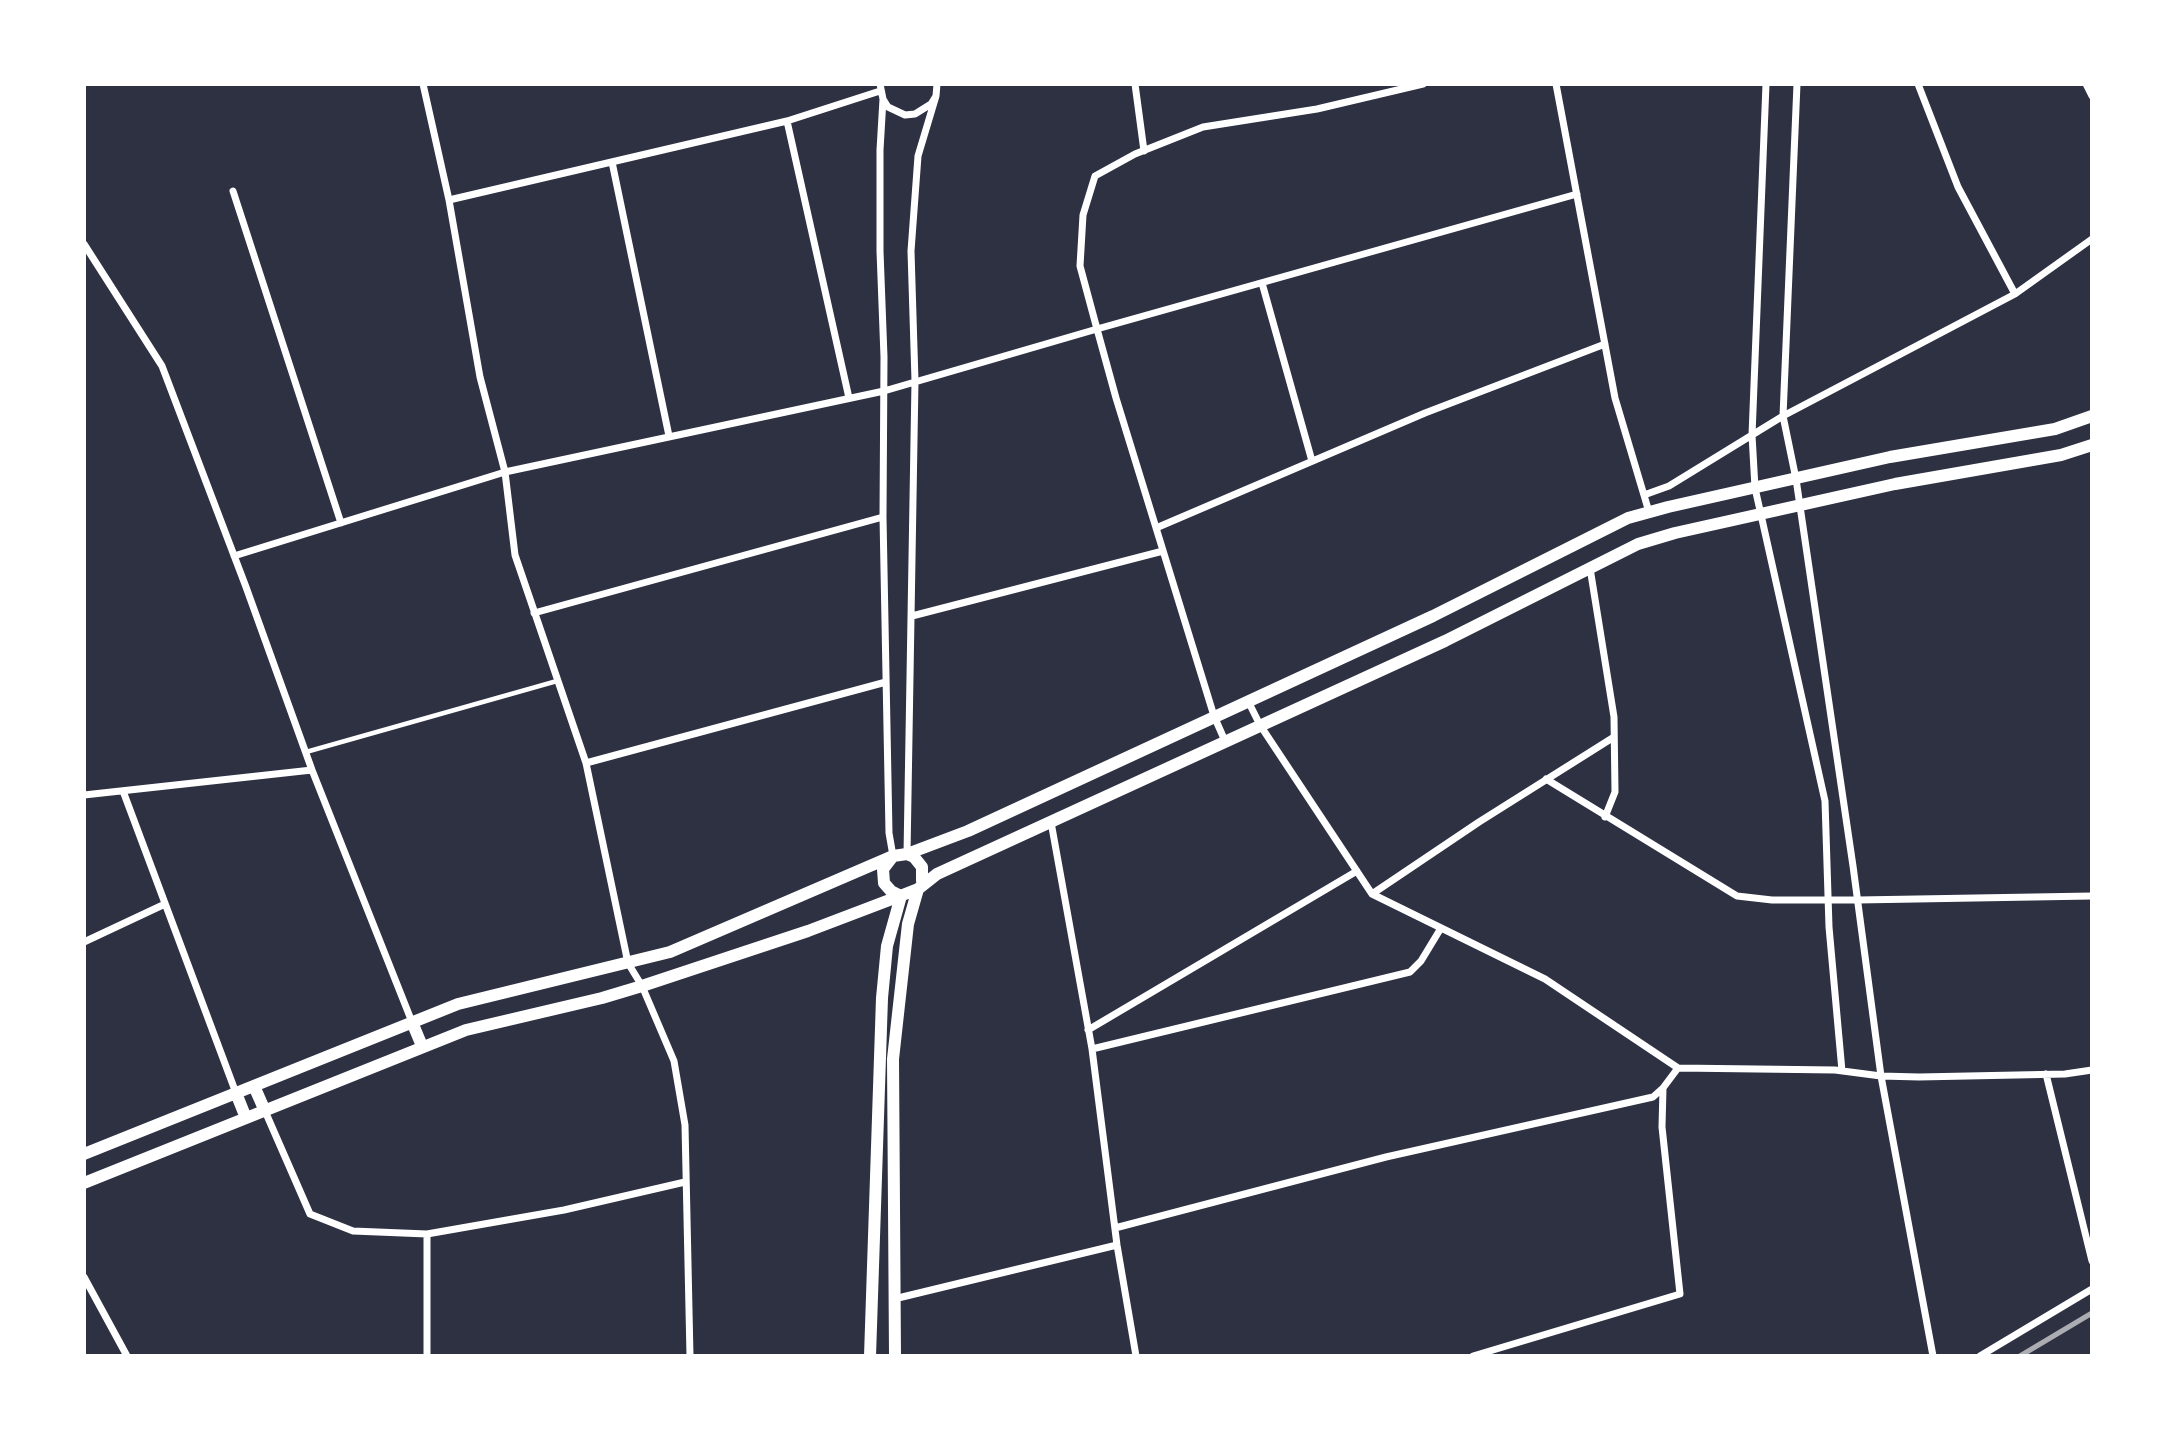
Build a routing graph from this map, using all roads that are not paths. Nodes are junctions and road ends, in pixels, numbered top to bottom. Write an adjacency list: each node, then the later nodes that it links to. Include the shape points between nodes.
1 (423, 84): 18 (street)
2 (937, 84): 11 (street)
3 (1135, 84): 14 (street)
4 (1423, 84): 14 (street, via 1317,109 1203,127)
5 (1556, 84): 17 (street)
6 (1766, 84): 30 (street)
7 (1797, 84): 28 (street)
8 (1918, 84): 22 (street, via 1958,187)
9 (2086, 84): 12 (street)
10 (881, 91): 11 (street, via 896,113 915,114); 13 (street); 26 (street)
11 (936, 96): 25 (street, via 918,156 914,210)
12 (2092, 96)
13 (787, 121): 15 (street); 27 (street)
14 (1144, 150): 23 (street, via 1095,176 1083,215 1080,266)
15 (612, 162): 18 (street); 31 (street)
16 (233, 191): 42 (street)
17 (1577, 194): 21 (street); 24 (street)
18 (449, 200): 34 (street, via 480,377)
19 (2092, 239): 22 (street)
20 (84, 244): 45 (street, via 162,366)
21 (1262, 283): 23 (street); 33 (street)
22 (2015, 294): 28 (street)
23 (1097, 329): 25 (street); 43 (street)
24 (1605, 344): 33 (street); 37 (street, via 1615,398)
25 (915, 381): 26 (street); 48 (street)
26 (884, 391): 27 (street); 41 (street)
27 (849, 398): 31 (street)
28 (1783, 416): 30 (street); 35 (street)
29 (2092, 416): 35 (main road, via 2054,429 1890,457)
30 (1752, 435): 36 (street); 37 (street, via 1669,486)
31 (669, 436): 34 (street)
32 (2092, 445): 38 (main road)
33 (1312, 461): 43 (street)
34 (505, 472): 42 (street); 47 (street, via 515,555)
35 (1796, 479): 36 (main road); 38 (street)
36 (1755, 488): 39 (main road); 40 (street)
37 (1644, 495): 39 (street)
38 (1799, 506): 40 (main road); 72 (street)
39 (1649, 512): 51 (main road)
40 (1762, 514): 46 (main road, via 1638,544); 71 (street, via 1825,802)
41 (883, 517): 47 (street); 50 (street)
42 (341, 523): 45 (street)
43 (1156, 528): 44 (street)
44 (1163, 551): 48 (street); 52 (street)
45 (234, 556): 56 (street)
46 (1590, 568): 53 (main road, via 1445,641); 54 (street)
47 (534, 613): 49 (street)
48 (912, 616): 64 (street)
49 (557, 681): 56 (lane); 57 (street)
50 (886, 682): 57 (street); 65 (street)
51 (1248, 700): 52 (main road); 53 (street)
52 (1214, 716): 55 (street); 64 (main road, via 968,831)
53 (1260, 725): 55 (main road); 66 (street)
54 (1614, 737): 59 (street); 62 (street, via 1615,792)
55 (1225, 741): 63 (main road)
56 (305, 752): 58 (street)
57 (586, 763): 76 (street)
58 (312, 771): 60 (street); 78 (street)
59 (1546, 779): 62 (street); 68 (street)
60 (123, 791): 61 (street); 73 (street)
61 (84, 795)
62 (1605, 817): 71 (street, via 1737,895)
63 (1051, 822): 67 (main road); 79 (street)
64 (908, 854): 65 (main road); 67 (main road, via 922,867)
65 (893, 856): 69 (main road, via 882,876 891,891); 76 (main road, via 683,947)
66 (1357, 871): 68 (street); 79 (street)
67 (920, 885): 69 (main road); 101 (main road, via 908,924 893,1059)
68 (1372, 894): 74 (street)
69 (901, 895): 77 (main road); 105 (main road, via 887,946 882,998)
70 (2092, 896): 72 (street)
71 (1828, 900): 72 (street); 84 (street)
72 (1858, 900): 86 (street)
73 (165, 904): 75 (street); 89 (street)
74 (1441, 928): 81 (street, via 1410,972); 82 (street, via 1545,979)
75 (84, 942)
76 (628, 963): 77 (street); 78 (main road, via 458,1004)
77 (642, 986): 80 (main road, via 466,1030); 93 (street, via 674,1061 685,1125)
78 (412, 1022): 80 (main road); 87 (main road)
79 (1088, 1030): 81 (street)
80 (422, 1046): 90 (main road)
81 (1092, 1049): 95 (street)
82 (1678, 1068): 84 (street); 88 (street)
83 (2092, 1070): 85 (street)
84 (1842, 1071): 86 (street)
85 (2046, 1074): 86 (street); 98 (street)
86 (1881, 1076): 109 (street)
87 (254, 1086): 89 (main road); 90 (main road)
88 (1664, 1088): 95 (street, via 1653,1097 1387,1157); 108 (street, via 1662,1127 1681,1294)
89 (236, 1093): 91 (main road); 92 (main road)
90 (265, 1111): 91 (main road); 96 (street, via 310,1214 353,1231)
91 (246, 1118): 94 (main road)
92 (84, 1154)
93 (685, 1182): 96 (street, via 564,1210); 104 (street)
94 (84, 1183)
95 (1115, 1228): 97 (street)
96 (427, 1234): 103 (street)
97 (1117, 1245): 101 (street); 107 (street)
98 (2092, 1261)
99 (84, 1277): 102 (street)
100 (2092, 1289): 110 (street)
101 (894, 1299): 106 (main road)
102 (128, 1356)
103 (428, 1356)
104 (690, 1356)
105 (870, 1356)
106 (895, 1356)
107 (1136, 1356)
108 (1473, 1356)
109 (1933, 1356)
110 (1980, 1356)

